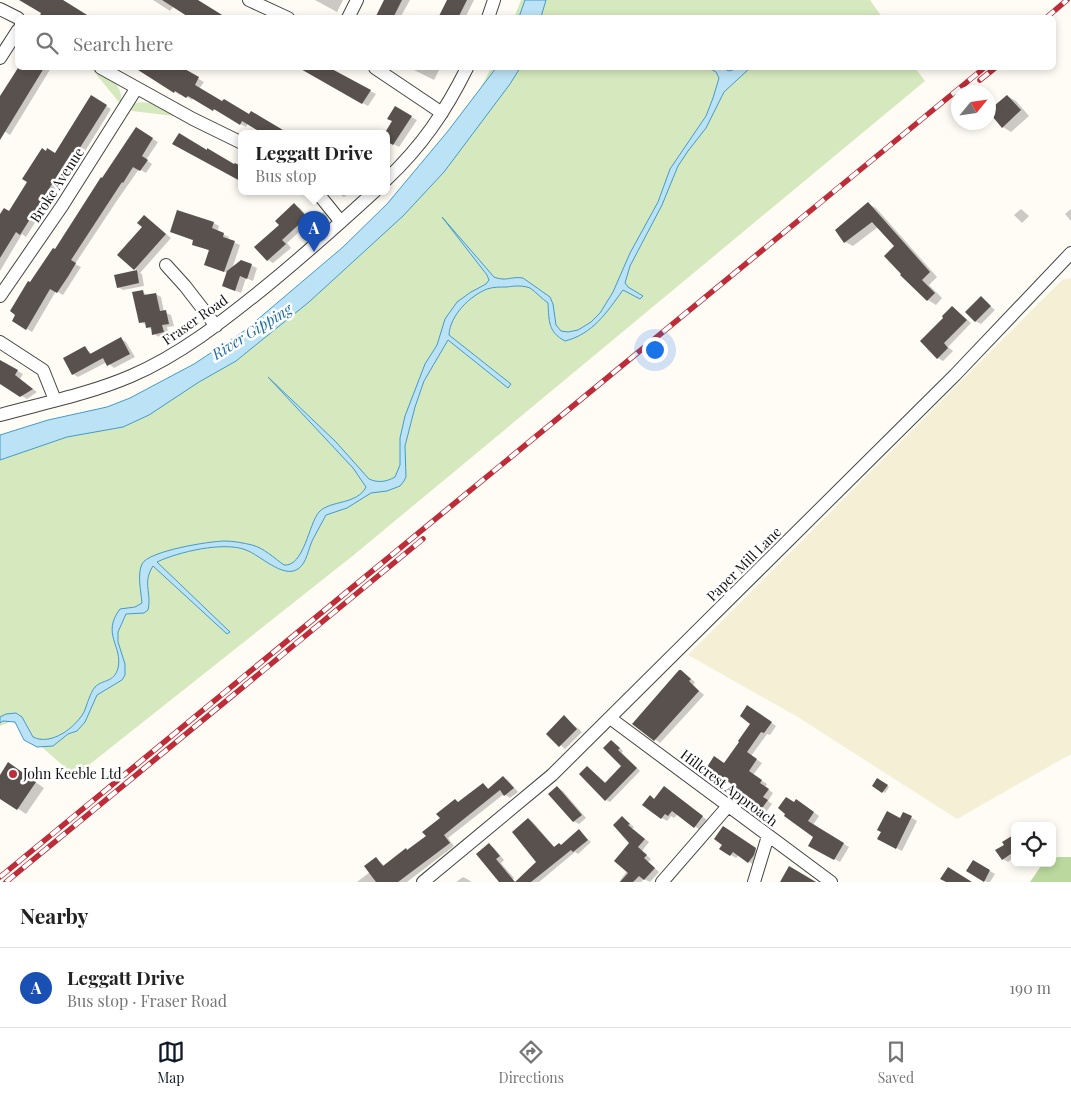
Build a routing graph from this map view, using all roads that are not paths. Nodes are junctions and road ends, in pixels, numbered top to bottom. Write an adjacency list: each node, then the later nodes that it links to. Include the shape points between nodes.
1 (249, 0): 5 (street)
2 (357, 0): 6 (street)
3 (494, 0): 7 (street)
4 (0, 9): 8 (street)
5 (282, 15)
6 (350, 15)
7 (489, 15)
8 (15, 16)
9 (15, 35): 10 (street)
10 (0, 58)
11 (104, 70): 14 (street)
12 (378, 70): 15 (street)
13 (466, 70): 15 (street)
14 (136, 89): 16 (street); 23 (street, Broke Avenue)
15 (442, 113): 17 (street, via 426,138)
16 (238, 141)
17 (390, 176)
18 (319, 195): 20 (street)
19 (371, 195): 20 (street, Fraser Road)
20 (341, 222): 24 (street, Fraser Road)
21 (1071, 253): 28 (street, Paper Mill Lane, via 955,375)
22 (166, 265): 24 (street)
23 (0, 296)
24 (216, 326): 26 (street, Fraser Road, via 132,376)
25 (0, 342): 26 (street, via 44,370)
26 (55, 400): 27 (street, Fraser Road)
27 (0, 415)
28 (610, 718): 29 (street, Hillcrest Approach); 31 (street, Paper Mill Lane, via 552,775)
29 (728, 806): 30 (street, Hillcrest Approach); 32 (street)
30 (768, 836): 33 (street); 34 (street, Hillcrest Approach)
31 (423, 882)
32 (662, 882)
33 (754, 882)
34 (831, 882)

